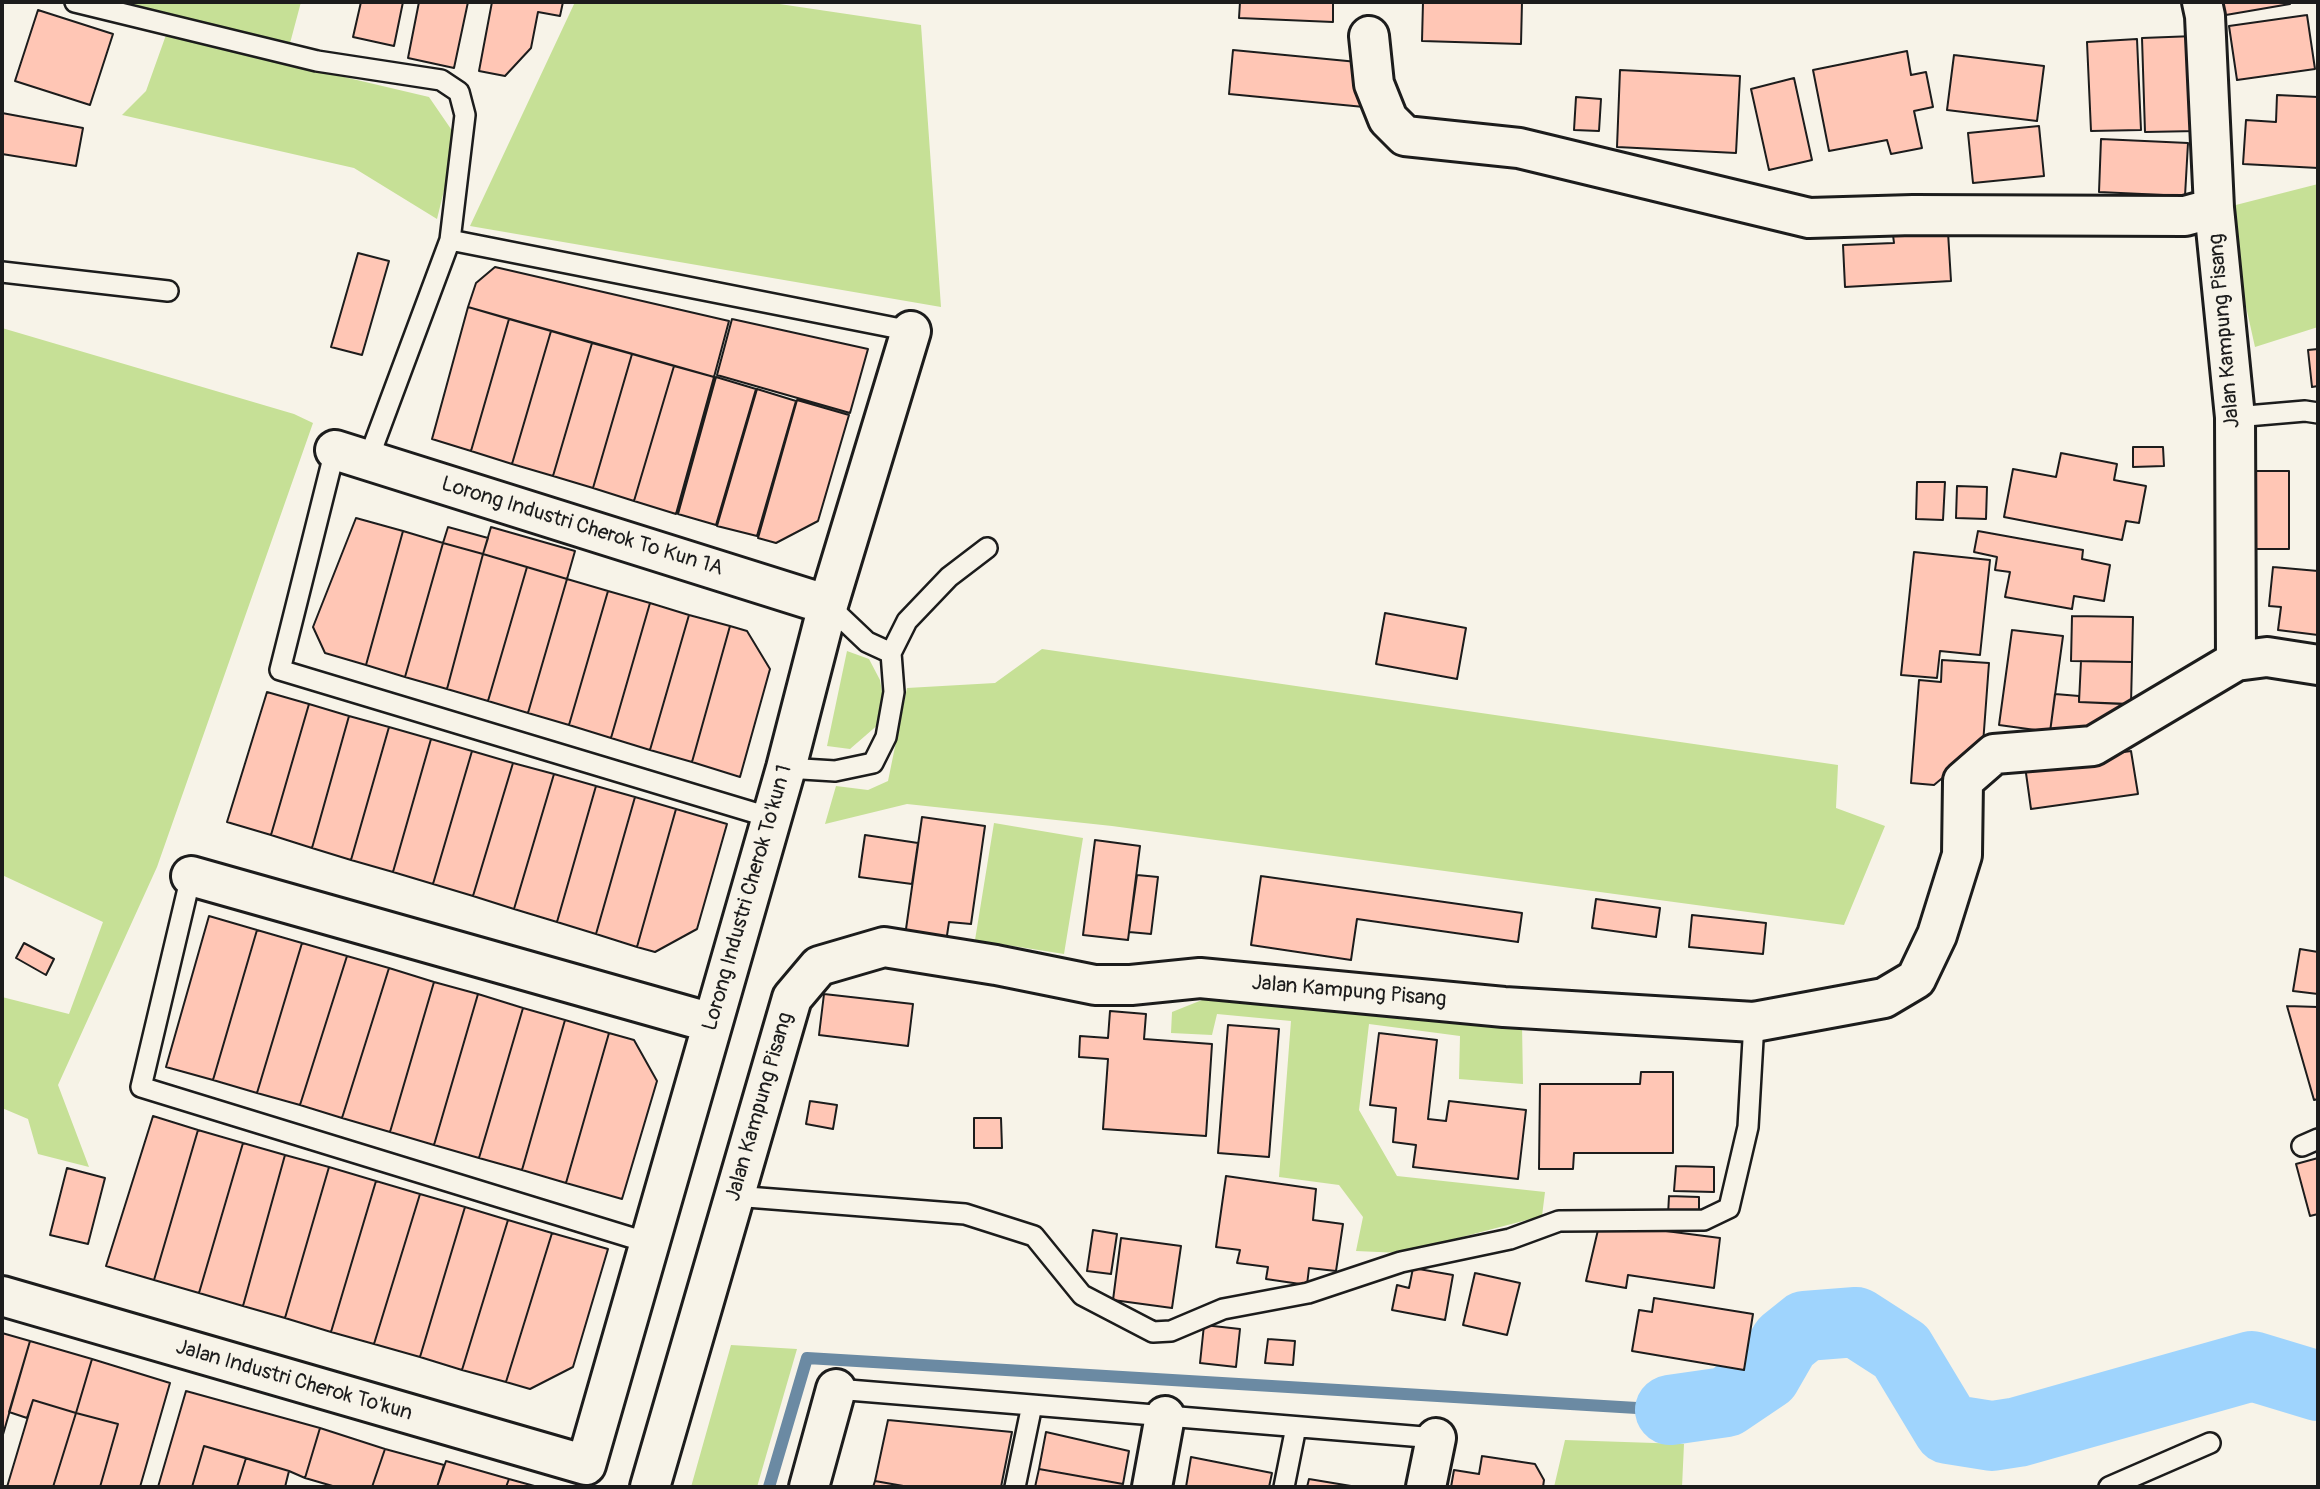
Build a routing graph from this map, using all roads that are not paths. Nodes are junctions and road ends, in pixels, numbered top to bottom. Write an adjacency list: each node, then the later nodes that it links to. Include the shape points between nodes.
1 (75, 2): 5 (lane, via 317,61 441,80 458,92 465,116)
2 (2202, 2): 4 (street, Jalan Kampung Pisang)
3 (1369, 36): 4 (street, via 1374,85 1388,119 1405,136 1519,148 1809,218 2185,216)
4 (2214, 208): 10 (street, Jalan Kampung Pisang)
5 (450, 240): 8 (lane); 11 (lane)
6 (2, 272): 7 (lane)
7 (168, 290)
8 (911, 331): 13 (street, Lorong Industri Cherok To'kun 1)
9 (2318, 413): 10 (lane)
10 (2235, 417): 15 (street, Jalan Kampung Pisang)
11 (351, 455): 13 (street, Lorong Industri Cherok To Kun 1A); 18 (lane, via 280,670)
12 (987, 548): 14 (lane, via 949,577 907,621)
13 (828, 604): 14 (lane, via 867,642); 17 (street, Lorong Industri Cherok To'kun 1)
14 (891, 653): 17 (lane, via 894,692 886,737 873,763 835,771)
15 (2236, 661): 16 (street, Jalan Kampung Pisang, via 2267,657); 21 (street, Jalan Kampung Pisang, via 2093,746 1994,754 1963,781 1962,855 1937,935 1916,979 1884,998)
16 (2318, 665)
17 (786, 768): 18 (street, Lorong Industri Cherok To'kun 1)
18 (772, 818): 20 (street, Lorong Industri Cherok To'kun 1)
19 (191, 876): 20 (street); 23 (lane, via 141,1087)
20 (712, 1023): 23 (street, Lorong Industri Cherok To'kun 1)
21 (1754, 1023): 22 (street, Jalan Kampung Pisang, via 1504,1007 1200,978 1095,985 884,947 819,966 792,998); 22 (lane, via 1748,1127 1729,1208 1703,1220 1559,1222 1401,1262 1308,1293 1223,1310 1171,1331 1153,1332 1082,1294 1034,1236 965,1214)
22 (734, 1196): 32 (street, Jalan Kampung Pisang)
23 (649, 1243): 31 (street, Lorong Industri Cherok To'kun 1)
24 (2, 1296): 31 (street, Jalan Industri Cherok To'kun)
25 (836, 1389): 26 (lane); 33 (street)
26 (1032, 1405): 27 (lane); 34 (lane)
27 (1165, 1416): 28 (lane); 35 (street)
28 (1296, 1427): 29 (lane); 36 (lane)
29 (1436, 1438): 37 (street)
30 (2210, 1443): 38 (lane)
31 (594, 1476)
32 (650, 1487)
33 (809, 1487)
34 (1015, 1487)
35 (1152, 1487)
36 (1284, 1487)
37 (1426, 1487)
38 (2109, 1487)

